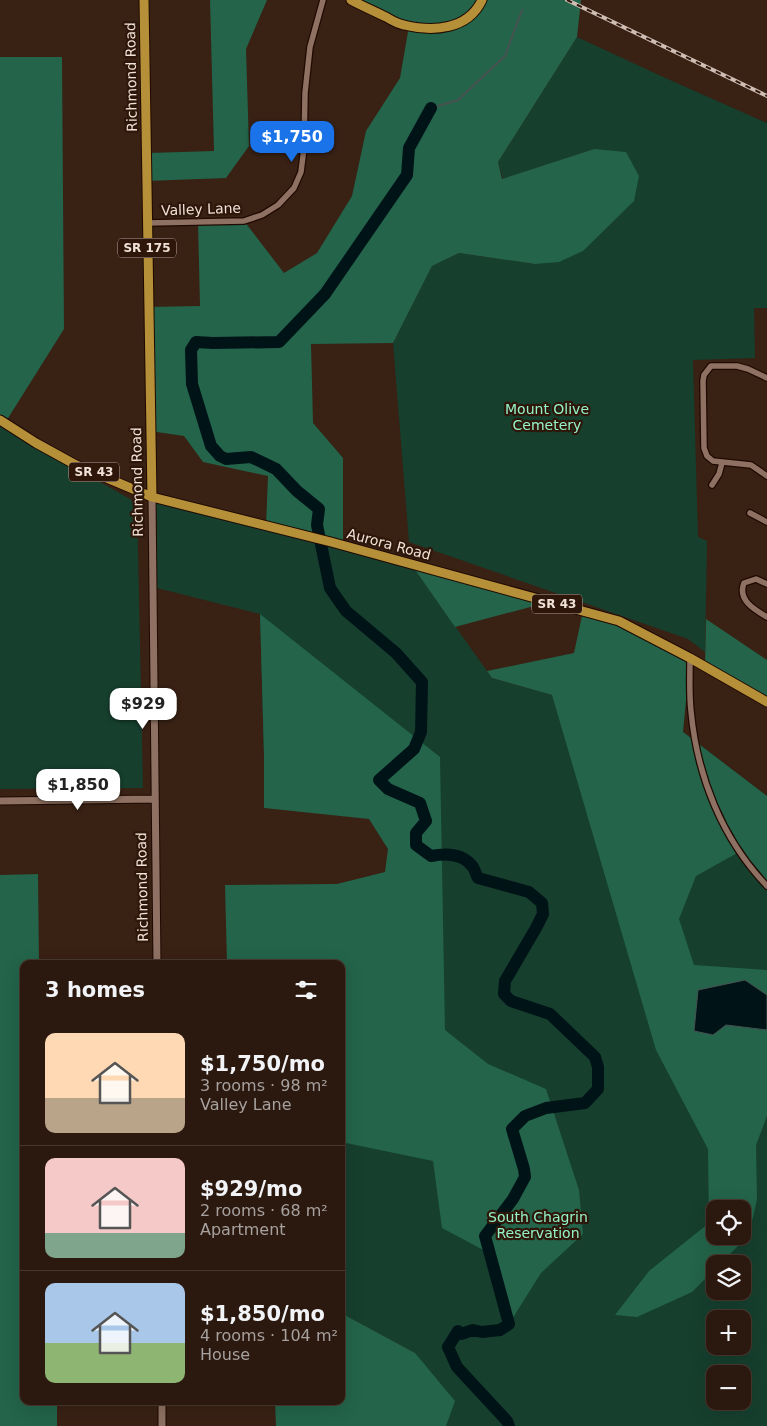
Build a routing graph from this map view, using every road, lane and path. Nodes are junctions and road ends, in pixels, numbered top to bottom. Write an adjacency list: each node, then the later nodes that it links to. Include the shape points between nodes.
1 (144, 0): 5 (main road, Richmond Road / SR 175)
2 (323, 0): 5 (street, Valley Lane, via 310,47 304,148 301,172 294,188 278,205 244,221)
3 (351, 0): 4 (main road, via 402,25 425,28 446,28 464,21)
4 (482, 0)
5 (147, 223): 11 (main road, Richmond Road / SR 175)
6 (767, 378): 8 (street, via 737,366 711,366 704,374 704,448 710,459)
7 (0, 420): 11 (main road, Aurora Road / SR 43, via 76,465)
8 (722, 462): 9 (street, via 751,465); 10 (street)
9 (767, 476)
10 (712, 485)
11 (152, 497): 16 (main road, Aurora Road / SR 43, via 619,620); 18 (street, Richmond Road)
12 (750, 513): 13 (street)
13 (767, 522)
14 (767, 584): 15 (street, via 749,580 742,588 748,604)
15 (767, 617)
16 (690, 658): 17 (main road, Aurora Road / SR 43); 20 (street, via 690,710 697,754 708,792 729,837)
17 (767, 702)
18 (155, 799): 19 (street); 21 (street, Richmond Road)
19 (0, 801)
20 (767, 886)
21 (157, 960)
22 (162, 1405): 23 (street)
23 (162, 1426)

